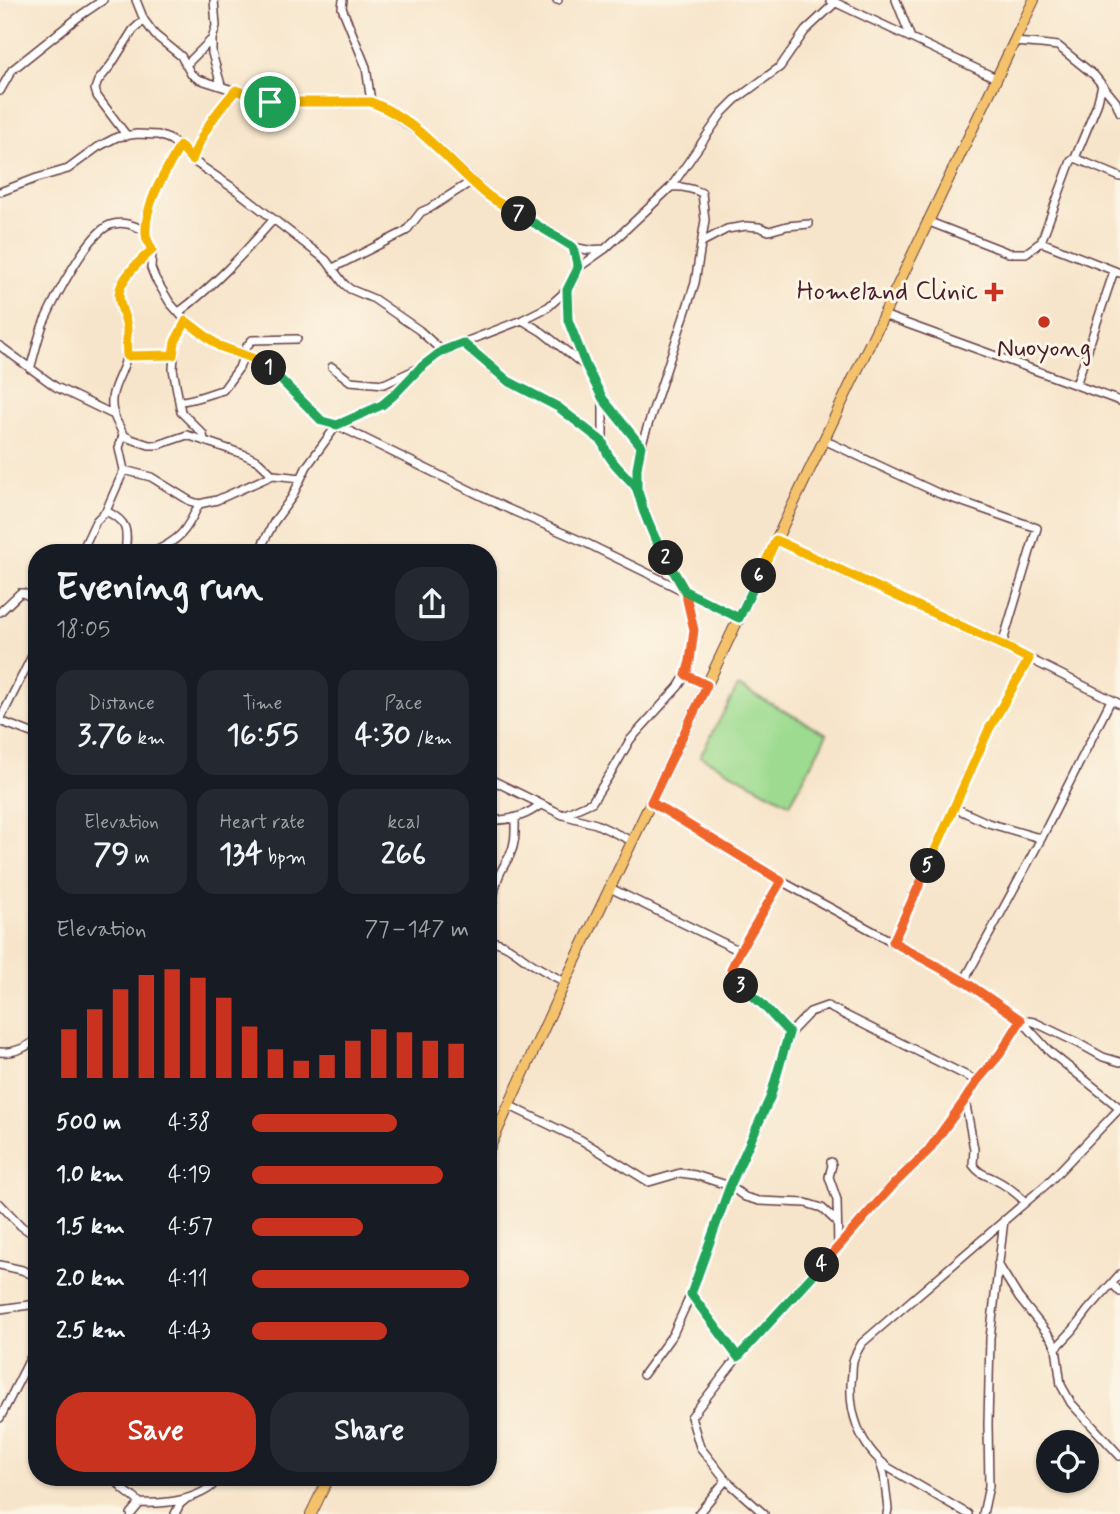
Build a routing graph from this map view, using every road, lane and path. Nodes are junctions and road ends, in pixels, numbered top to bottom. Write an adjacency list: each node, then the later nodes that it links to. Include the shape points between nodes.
1 (103, 0): 17 (street, via 12,70)
2 (136, 0): 8 (street)
3 (214, 0): 9 (street)
4 (342, 0): 18 (street, via 366,67)
5 (896, 0): 10 (street)
6 (1034, 0): 11 (main road)
7 (833, 1): 10 (street); 26 (street, via 780,67 723,112)
8 (144, 20): 12 (street); 20 (street, via 95,89)
9 (212, 38): 12 (street); 14 (street)
10 (912, 38): 13 (street)
11 (1013, 42): 13 (main road); 15 (street, via 1058,46)
12 (186, 65): 14 (street, via 198,79)
13 (996, 78): 29 (main road)
14 (221, 85): 16 (street)
15 (1102, 85): 19 (street); 22 (street)
16 (236, 90): 18 (street, via 270,102); 23 (street, via 215,113)
17 (0, 91)
18 (371, 102): 25 (street, via 436,145)
19 (1120, 112)
20 (127, 136): 21 (street, via 158,135); 27 (street, via 98,147 68,169)
21 (180, 146): 23 (street); 31 (street, via 158,184)
22 (1075, 158): 24 (street); 33 (street)
23 (192, 160): 28 (street)
24 (1120, 177)
25 (472, 181): 34 (street); 37 (street, via 421,212 406,231)
26 (671, 187): 32 (street, via 702,193); 35 (street)
27 (0, 192)
28 (273, 220): 37 (street); 41 (street)
29 (927, 221): 33 (street, via 1009,253 1026,253); 42 (main road)
30 (809, 224): 32 (street, via 769,231 746,226 727,229)
31 (146, 231): 36 (street); 55 (street, via 128,223 111,224 88,244 44,322)
32 (702, 242): 70 (street, via 695,283)
33 (1041, 242): 39 (street)
34 (573, 247): 35 (street); 38 (street)
35 (605, 249): 38 (street)
36 (152, 250): 41 (street, via 155,278); 50 (street, via 132,269 119,293)
37 (333, 268): 48 (street, via 350,289 374,299)
38 (578, 268): 40 (street)
39 (1117, 272): 57 (street)
40 (567, 290): 43 (street, via 548,307); 52 (street, via 568,320)
41 (179, 312): 44 (street)
42 (883, 315): 57 (street); 68 (main road)
43 (522, 320): 46 (street); 52 (street)
44 (186, 321): 49 (street); 51 (street, via 219,346)
45 (297, 339): 51 (street, via 252,340)
46 (463, 343): 48 (street); 69 (street, via 508,381 558,407)
47 (0, 346): 55 (street)
48 (442, 351): 54 (street)
49 (173, 355): 50 (street); 61 (street)
50 (127, 356): 59 (street)
51 (243, 356): 61 (street, via 223,390); 65 (street, via 264,363 322,421)
52 (586, 366): 60 (street)
53 (332, 367): 56 (street, via 350,382)
54 (420, 368): 56 (street); 58 (street)
55 (30, 369): 63 (street)
56 (384, 384): 58 (street)
57 (1076, 385): 62 (street)
58 (394, 395): 65 (street)
59 (112, 399): 63 (street); 64 (street)
60 (603, 399): 69 (street); 70 (street)
61 (179, 401): 67 (street, via 181,412 202,432)
62 (1120, 401)
63 (94, 405): 64 (street)
64 (114, 415): 66 (street)
65 (337, 425): 73 (street); 82 (street)
66 (123, 435): 67 (street, via 149,445 187,435); 71 (street, via 119,448)
67 (204, 440): 72 (street, via 258,461)
68 (824, 440): 77 (main road); 86 (street, via 940,494 1037,528)
69 (603, 442): 74 (street)
70 (641, 446): 74 (street)
71 (124, 470): 75 (street, via 151,477); 76 (street)
72 (273, 475): 73 (street); 75 (street, via 217,500)
73 (301, 478): 81 (street)
74 (637, 489): 82 (street, via 655,539)
75 (199, 503): 80 (street, via 183,534)
76 (106, 511): 78 (street); 79 (street, via 124,523)
77 (776, 540): 85 (main road); 86 (street)
78 (85, 544)
79 (126, 544)
80 (170, 544)
81 (263, 544)
82 (685, 591): 85 (street); 89 (street, via 694,630)
83 (28, 596): 84 (street, via 20,593)
84 (0, 612)
85 (739, 618): 90 (main road)
86 (1002, 645): 87 (street)
87 (1029, 659): 91 (street); 98 (street, via 989,729)
88 (28, 664): 93 (street)
89 (686, 675): 90 (street); 99 (street, via 630,740 592,802)
90 (707, 685): 96 (main road)
91 (1111, 700): 92 (street); 102 (street)
92 (1120, 704)
93 (0, 720): 94 (street)
94 (28, 732)
95 (497, 783): 97 (street)
96 (651, 802): 103 (main road); 104 (street)
97 (540, 805): 99 (street); 100 (street)
98 (955, 808): 102 (street); 108 (street)
99 (563, 815): 103 (street)
100 (515, 818): 101 (street); 105 (street, via 515,838)
101 (497, 820)
102 (1042, 837): 110 (street)
103 (632, 841): 106 (main road)
104 (781, 881): 108 (street); 109 (street)
105 (497, 882)
106 (610, 888): 109 (street); 111 (main road)
107 (497, 942): 111 (street)
108 (893, 942): 110 (street)
109 (740, 951): 113 (street, via 731,969 741,987)
110 (964, 981): 112 (street)
111 (565, 982): 119 (main road)
112 (1021, 1020): 116 (street); 117 (street); 120 (street, via 1049,1052)
113 (789, 1033): 117 (street, via 810,1012 827,1006); 123 (street, via 770,1098)
114 (28, 1045): 115 (street)
115 (0, 1052)
116 (1120, 1062)
117 (977, 1081): 118 (street)
118 (965, 1100): 125 (street, via 973,1165); 131 (street, via 928,1151)
119 (510, 1106): 121 (main road); 123 (street, via 580,1140 649,1182 680,1173)
120 (1120, 1108): 125 (street)
121 (497, 1133)
122 (831, 1162): 124 (street, via 829,1177)
123 (730, 1186): 127 (street, via 759,1201); 138 (street)
124 (837, 1200): 127 (street); 129 (street)
125 (1026, 1202): 128 (street)
126 (0, 1204): 130 (street)
127 (822, 1208): 129 (street)
128 (1004, 1220): 132 (street); 147 (street, via 862,1343 853,1359 852,1411 859,1432)
129 (837, 1222): 131 (street)
130 (28, 1231)
131 (838, 1247): 142 (street)
132 (998, 1264): 141 (street); 161 (street, via 988,1365 989,1486)
133 (0, 1265): 134 (street)
134 (28, 1273)
135 (1120, 1274): 136 (street)
136 (1112, 1283): 137 (street); 141 (street)
137 (1120, 1292)
138 (691, 1294): 142 (street); 144 (street, via 673,1334)
139 (28, 1305): 140 (street)
140 (0, 1308)
141 (1056, 1348): 146 (street, via 1061,1385 1071,1402)
142 (738, 1357): 148 (street, via 691,1417 700,1447)
143 (28, 1363): 145 (street)
144 (643, 1375)
145 (0, 1418)
146 (1120, 1456)
147 (880, 1461): 159 (street); 160 (street)
148 (726, 1480): 154 (street); 158 (street)
149 (119, 1486): 153 (street)
150 (212, 1486): 152 (street)
151 (323, 1486): 157 (main road)
152 (188, 1497): 153 (street); 156 (street)
153 (141, 1503): 155 (street)
154 (762, 1513)
155 (131, 1514)
156 (175, 1514)
157 (311, 1514)
158 (698, 1514)
159 (887, 1514)
160 (968, 1514)
161 (983, 1514)

